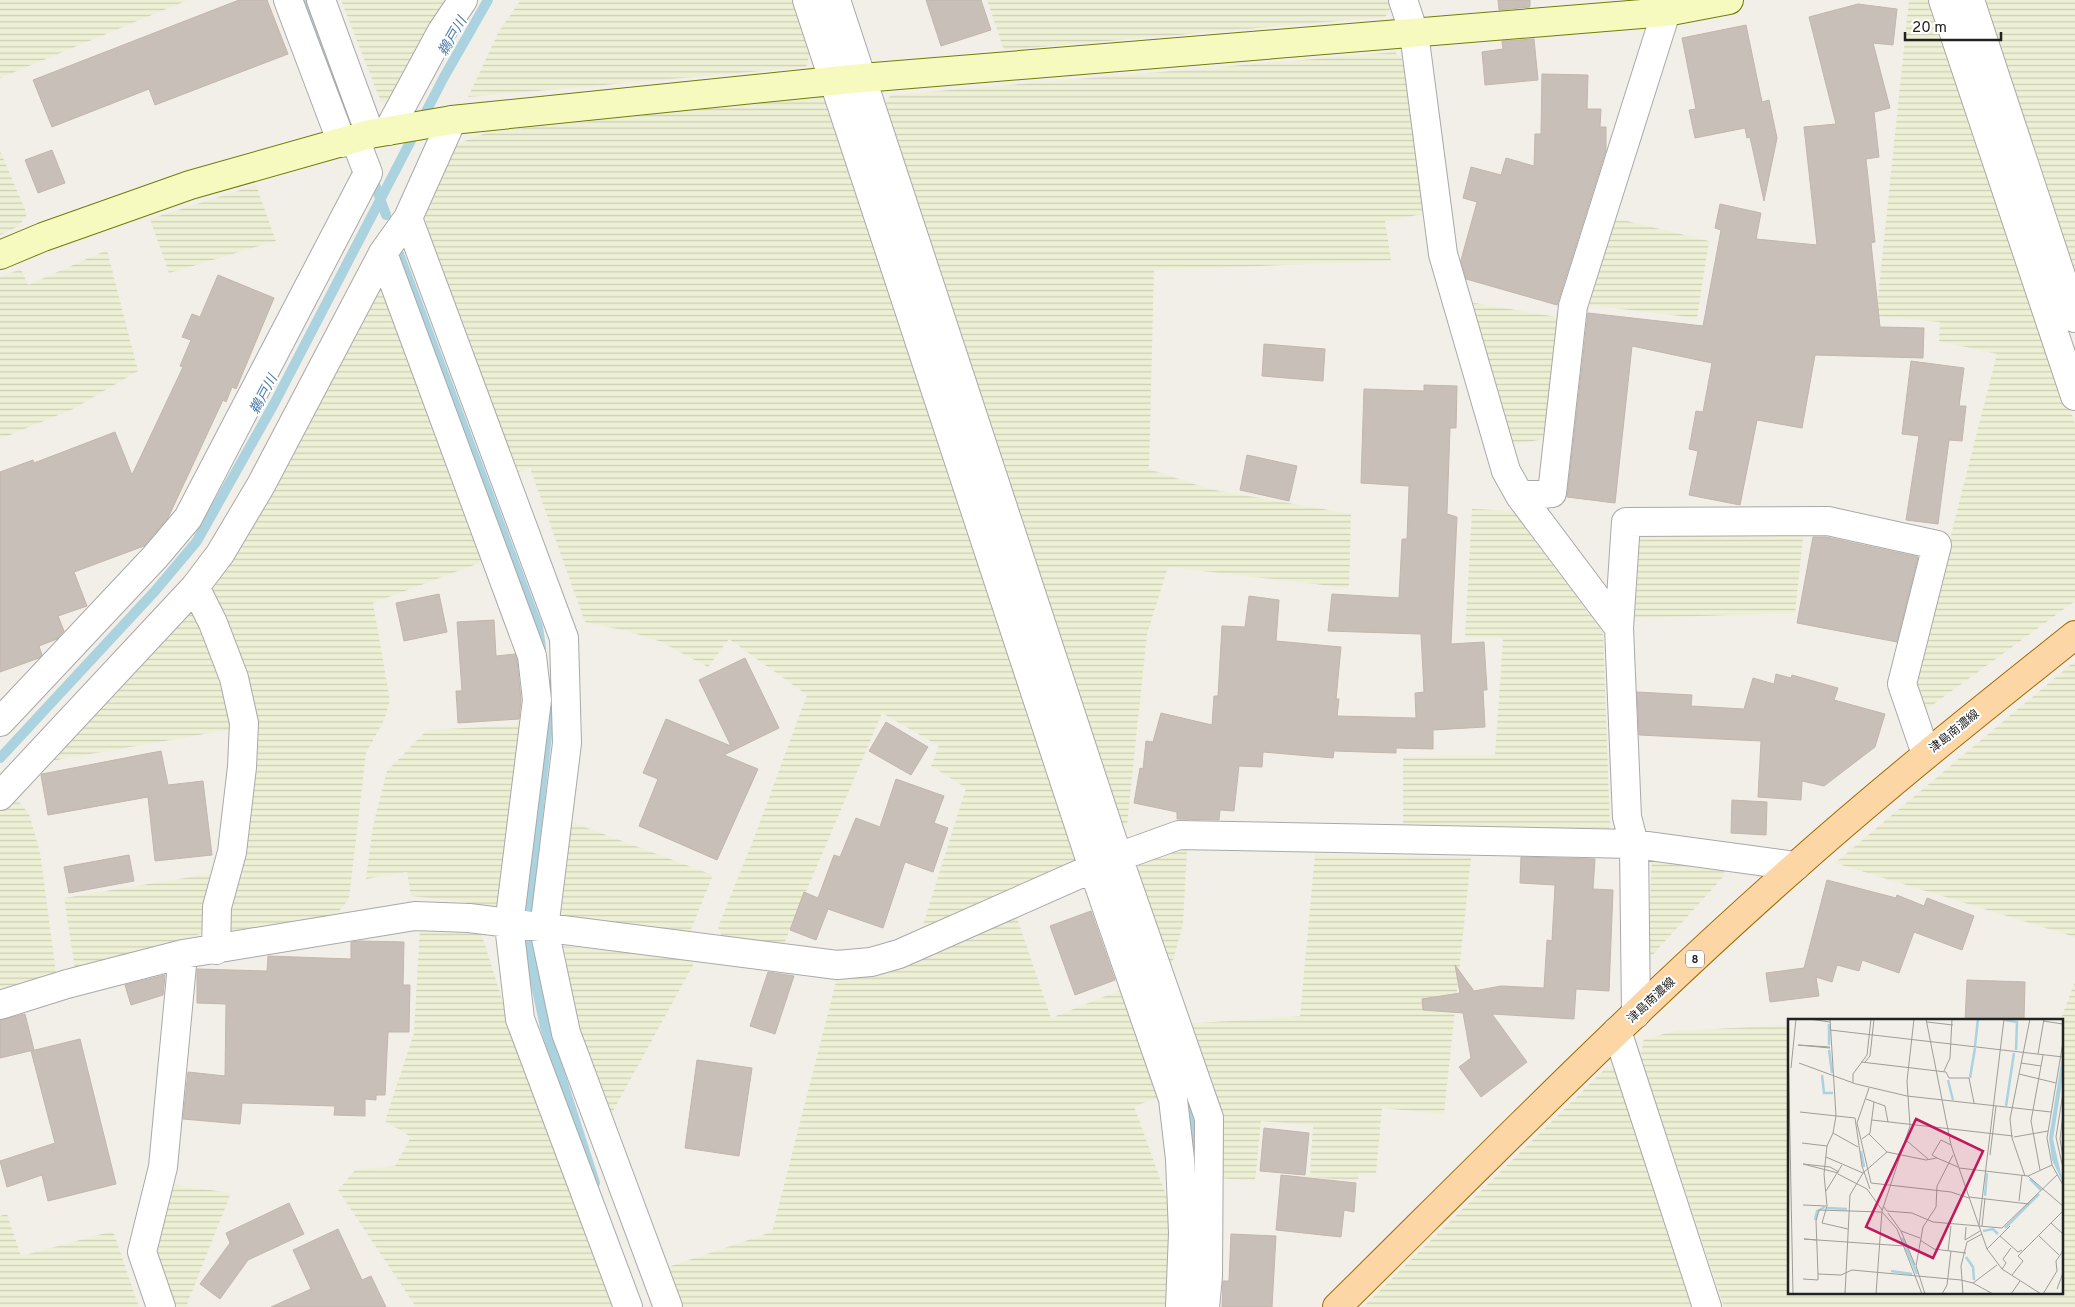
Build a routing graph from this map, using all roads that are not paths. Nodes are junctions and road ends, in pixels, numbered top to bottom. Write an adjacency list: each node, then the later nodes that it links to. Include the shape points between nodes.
1 (288, 0): 15 (street)
2 (321, 0): 15 (street)
3 (463, 0): 15 (street)
4 (807, 0): 13 (street)
5 (836, 0): 12 (street)
6 (1403, 0): 11 (street)
7 (1729, 0): 10 (street)
8 (1943, 0): 20 (street)
9 (1970, 0): 19 (street)
10 (1666, 12): 11 (street); 21 (street, via 1573,306 1552,493)
11 (1414, 33): 12 (street); 21 (street, via 1443,254 1506,472)
12 (862, 78): 13 (street); 29 (street)
13 (834, 81): 14 (street); 31 (street)
14 (445, 121): 15 (street); 16 (street)
15 (371, 135): 18 (street, via 190,185); 25 (street, via 368,173 188,518)
16 (408, 218): 17 (street); 33 (street, via 564,638 567,743)
17 (383, 253): 22 (street, via 261,485 220,554); 32 (street, via 532,656 537,700)
18 (0, 255)
19 (2075, 318)
20 (2075, 396)
21 (1520, 496): 23 (street)
22 (195, 587): 27 (street); 34 (street, via 234,678 244,723 232,852 217,907)
23 (1619, 628): 26 (street, via 1626,522 1828,521 1937,545 1902,684); 28 (street, via 1626,817)
24 (2075, 635): 26 (main road, 津島南濃線 / 8)
25 (1, 720)
26 (1926, 754): 30 (main road, 津島南濃線 / 8)
27 (0, 796)
28 (1634, 844): 29 (street, via 1180,834); 30 (street); 37 (street)
29 (1118, 857): 31 (street); 42 (street, via 1209,1118)
30 (1796, 866): 37 (main road, 津島南濃線 / 8)
31 (1093, 868): 33 (street, via 899,954 871,962 837,964); 41 (street, via 1173,1099 1180,1159 1183,1233)
32 (509, 925): 33 (street); 34 (street, via 469,918 415,916); 39 (street, via 520,1019)
33 (544, 929): 40 (street, via 566,1033)
34 (216, 950): 35 (street)
35 (183, 954): 36 (street); 38 (street, via 163,1167 142,1252)
36 (0, 1005)
37 (1626, 1022): 43 (main road, 津島南濃線 / 8); 44 (street)
38 (161, 1307)
39 (628, 1307)
40 (668, 1307)
41 (1180, 1307)
42 (1205, 1307)
43 (1337, 1307)
44 (1707, 1307)

